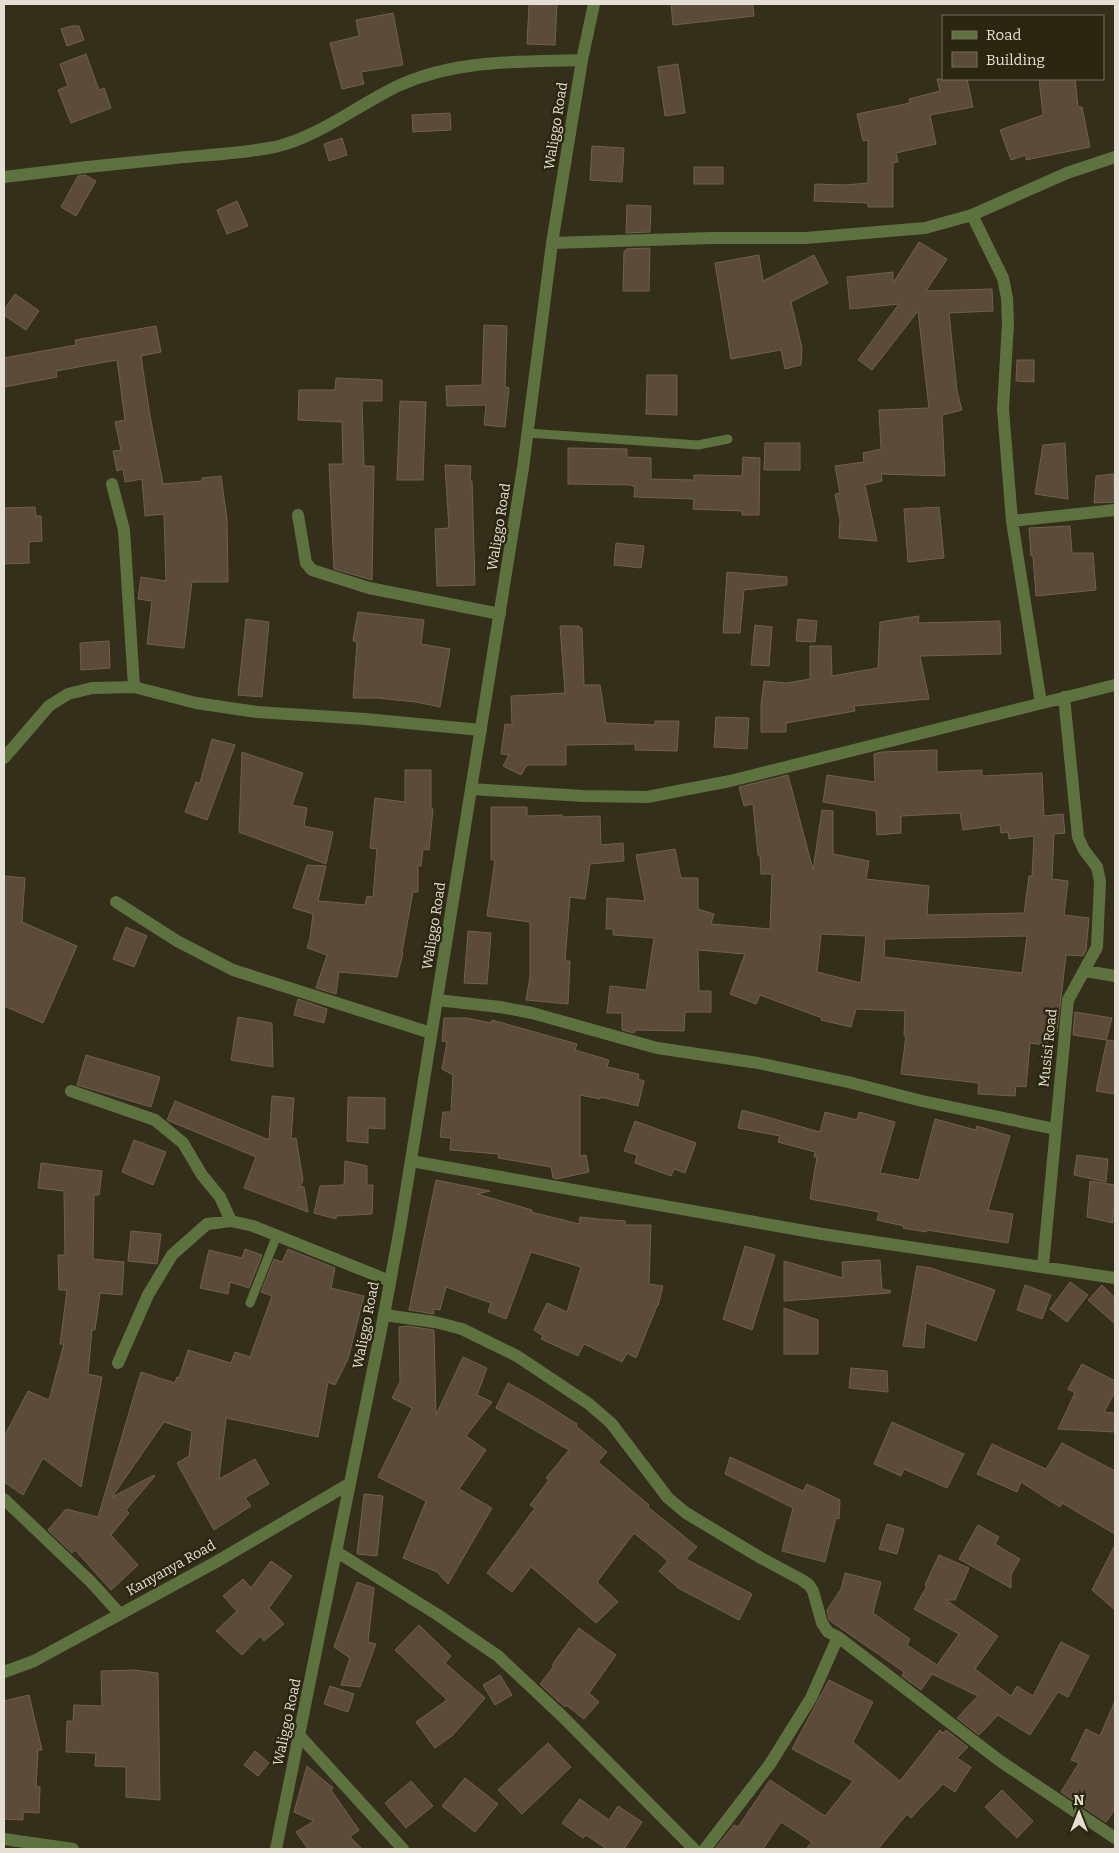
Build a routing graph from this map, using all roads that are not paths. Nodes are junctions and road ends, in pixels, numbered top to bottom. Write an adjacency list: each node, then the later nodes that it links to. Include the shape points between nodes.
1 (594, 4): 2 (street, Waliggo Road)
2 (582, 60): 4 (street, via 501,62 430,73 400,85 305,136 276,146); 6 (street, Waliggo Road)
3 (1115, 157): 5 (street, via 1068,173)
4 (4, 177)
5 (972, 215): 6 (street, via 924,228 806,238); 12 (street, via 1003,278 1007,298 1003,409)
6 (552, 243): 7 (street, Waliggo Road)
7 (528, 433): 8 (lane, via 698,444); 13 (street, Waliggo Road)
8 (728, 438)
9 (112, 484): 15 (street, via 124,530)
10 (1115, 510): 12 (street)
11 (298, 515): 13 (street, via 306,563 312,570 369,588)
12 (1012, 521): 17 (street)
13 (500, 614): 18 (street, Waliggo Road)
14 (1115, 685): 16 (street)
15 (134, 686): 18 (street, via 196,703 257,712); 19 (street, via 92,688 68,694 49,706)
16 (1064, 697): 17 (street); 22 (street, Musisi Road, via 1078,837 1098,867 1100,881 1098,947)
17 (1041, 703): 20 (street, via 739,778 648,797)
18 (481, 730): 20 (street, Waliggo Road)
19 (4, 758)
20 (472, 789): 24 (street, Waliggo Road)
21 (116, 902): 25 (street, via 177,941 233,970)
22 (1085, 971): 23 (street); 27 (street, Musisi Road, via 1068,1000)
23 (1115, 976)
24 (436, 1000): 25 (street, Waliggo Road); 27 (street, via 532,1014 657,1048 758,1063)
25 (431, 1033): 28 (street, Waliggo Road)
26 (71, 1091): 29 (street, via 154,1120 183,1143 220,1197)
27 (1055, 1129): 31 (street, Musisi Road)
28 (411, 1161): 31 (street, via 822,1234); 33 (street, Waliggo Road)
29 (231, 1221): 30 (street); 36 (street, via 207,1224 172,1255 148,1295)
30 (276, 1235): 33 (street); 34 (lane)
31 (1043, 1266): 32 (street)
32 (1115, 1278)
33 (390, 1281): 35 (street, Waliggo Road)
34 (250, 1303)
35 (384, 1315): 37 (street, Waliggo Road); 41 (street, via 435,1322 462,1330 518,1356 588,1404 611,1423 668,1498 686,1513 809,1586 822,1623 828,1632)
36 (118, 1363)
37 (350, 1484): 39 (street, Waliggo Road); 40 (street, Kanyanya Road)
38 (4, 1499): 40 (street)
39 (337, 1552): 43 (street, Waliggo Road); 49 (street, via 438,1614 498,1656)
40 (120, 1614): 42 (street, Kanyanya Road, via 34,1661)
41 (838, 1637): 44 (street, via 1000,1761); 50 (street, via 811,1698 770,1764)
42 (4, 1672)
43 (299, 1735): 47 (street, Waliggo Road); 48 (street)
44 (1115, 1838)
45 (4, 1839): 46 (street)
46 (73, 1849)
47 (276, 1849)
48 (404, 1849)
49 (694, 1849)
50 (705, 1849)

